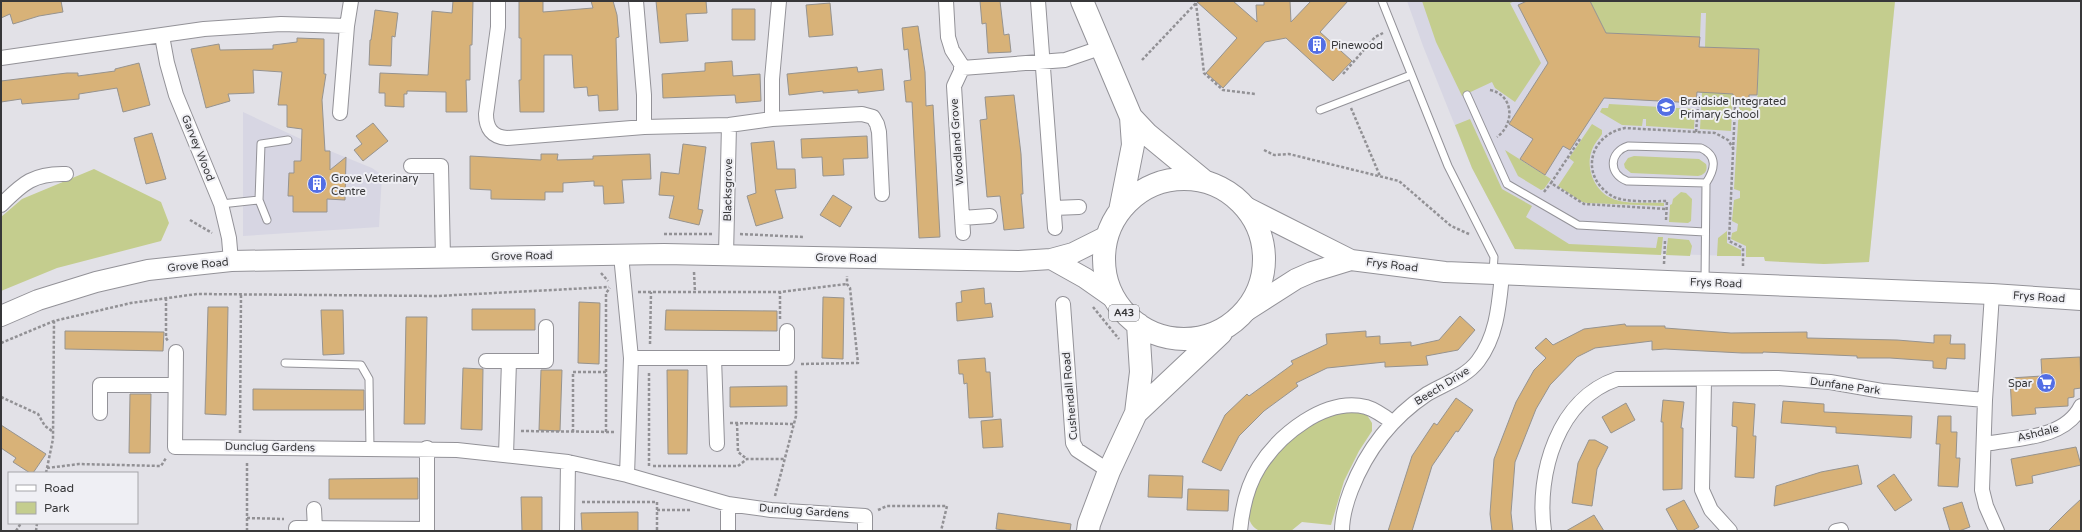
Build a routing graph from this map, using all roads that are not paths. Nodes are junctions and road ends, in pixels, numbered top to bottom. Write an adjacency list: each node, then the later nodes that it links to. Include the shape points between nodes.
1 (351, 1): 9 (street)
2 (498, 1): 22 (street, via 498,27 486,109 487,125 493,134 507,138)
3 (636, 1): 22 (street, via 644,95)
4 (780, 1): 20 (street, via 772,78)
5 (946, 1): 14 (street, via 948,37)
6 (1038, 1): 13 (street)
7 (1082, 1): 11 (main road, A43)
8 (1382, 1): 15 (lane)
9 (347, 26): 10 (street, via 242,25); 18 (street)
10 (162, 36): 12 (street); 31 (street, Garvey Wood, via 176,95)
11 (1103, 47): 13 (street, via 1066,60); 19 (main road, A43)
12 (1, 58)
13 (1043, 63): 14 (street); 34 (street)
14 (962, 68): 37 (street, Woodland Grove, via 954,86)
15 (1411, 75): 17 (lane); 49 (lane, via 1448,166 1494,257)
16 (1467, 95): 40 (lane, via 1507,184 1578,225)
17 (1320, 110)
18 (340, 113)
19 (1131, 117): 26 (main road, A43, via 1147,134); 35 (main road, A43, via 1133,145)
20 (772, 119): 21 (street); 28 (street, via 862,114 871,116 879,127)
21 (729, 125): 22 (street); 44 (street, Blacksgrove)
22 (644, 127)
23 (288, 140): 29 (lane, via 261,144)
24 (410, 166): 45 (street, via 441,166)
25 (66, 174): 30 (street, via 34,178)
26 (1204, 181): 32 (main road, A43, via 1226,190); 35 (main road, A43, via 1180,179 1157,184 1136,195)
27 (1706, 183): 27 (lane, via 1627,181 1617,175 1613,160 1619,150 1628,146 1701,148 1714,160 1713,172); 40 (lane)
28 (882, 194)
29 (259, 200): 31 (lane); 38 (lane)
30 (1, 204)
31 (221, 204): 48 (street, Garvey Wood, via 229,238)
32 (1244, 206): 47 (street, Frys Road); 55 (main road, A43, via 1256,224 1264,254 1264,269 1258,291)
33 (1079, 207): 34 (street)
34 (1054, 208): 39 (street)
35 (1120, 212): 42 (main road, A43)
36 (990, 216): 37 (street)
37 (962, 218): 41 (street, Woodland Grove)
38 (267, 220)
39 (1055, 228)
40 (1705, 232): 50 (lane)
41 (963, 234)
42 (1107, 236): 46 (street, Grove Road, via 1072,253); 52 (main road, A43, via 1104,258 1107,279)
43 (621, 255): 44 (street, Grove Road); 45 (street, Grove Road); 62 (street)
44 (726, 255): 46 (street, Grove Road, via 1019,261)
45 (443, 257): 48 (street, Grove Road)
46 (1051, 259): 52 (street)
47 (1351, 260): 49 (street, Frys Road, via 1445,272); 55 (street, Frys Road, via 1296,279)
48 (231, 261): 56 (street, Grove Road, via 148,270 96,282 38,300)
49 (1497, 274): 50 (street, Frys Road); 73 (street, Beech Drive, via 1498,317 1479,360 1465,373 1414,404)
50 (1705, 283): 51 (street, Frys Road)
51 (1992, 294): 53 (street, Frys Road); 69 (street)
52 (1115, 299): 57 (main road, A43, via 1125,313)
53 (2081, 300)
54 (1063, 304): 80 (street, Cushendall Road, via 1073,443 1078,450)
55 (1246, 311): 58 (main road, A43)
56 (1, 316)
57 (1138, 324): 58 (main road, A43, via 1159,335 1183,339 1207,336); 72 (main road, A43, via 1141,372)
58 (1229, 326): 72 (main road, A43)
59 (546, 327): 65 (street, via 546,361)
60 (787, 331): 63 (street, via 787,358)
61 (176, 352): 68 (street)
62 (630, 358): 63 (street); 81 (street)
63 (714, 358): 74 (street)
64 (486, 361): 65 (street)
65 (509, 361): 78 (street)
66 (285, 363): 77 (lane, via 360,365 365,370 370,387)
67 (1704, 380): 69 (street, Dunfane Park, via 1778,378); 93 (street, Dunfane Park, via 1617,379 1583,398 1562,429 1549,462 1544,490); 94 (street, via 1702,490 1711,510)
68 (175, 385): 71 (street, via 100,385); 77 (street, Dunclug Gardens, via 174,447)
69 (1985, 400): 75 (street)
70 (2081, 406): 75 (street, Ashdale, via 2074,419 2057,430)
71 (100, 413)
72 (1136, 413): 80 (main road, A43)
73 (1392, 422): 91 (street, via 1373,410 1360,406 1324,412 1296,428 1273,450 1256,473 1245,500); 92 (street, Beech Drive, via 1371,449 1357,475 1345,508)
74 (717, 444)
75 (1985, 444): 95 (street, via 1982,490)
76 (427, 448): 77 (street, Dunclug Gardens); 78 (street, Dunclug Gardens); 86 (street)
77 (370, 449)
78 (506, 455): 79 (street, Dunclug Gardens)
79 (568, 462): 81 (street, Dunclug Gardens); 87 (street)
80 (1109, 471): 90 (main road, A43)
81 (626, 475): 82 (street, Dunclug Gardens)
82 (728, 504): 88 (street); 89 (street, Dunclug Gardens, via 771,510 865,516)
83 (314, 508): 85 (street)
84 (296, 528): 85 (street)
85 (315, 529): 86 (street)
86 (427, 530)
87 (567, 531)
88 (728, 531)
89 (865, 531)
90 (1088, 531)
91 (1240, 531)
92 (1342, 531)
93 (1544, 531)
94 (1730, 531)
95 (1997, 531)

